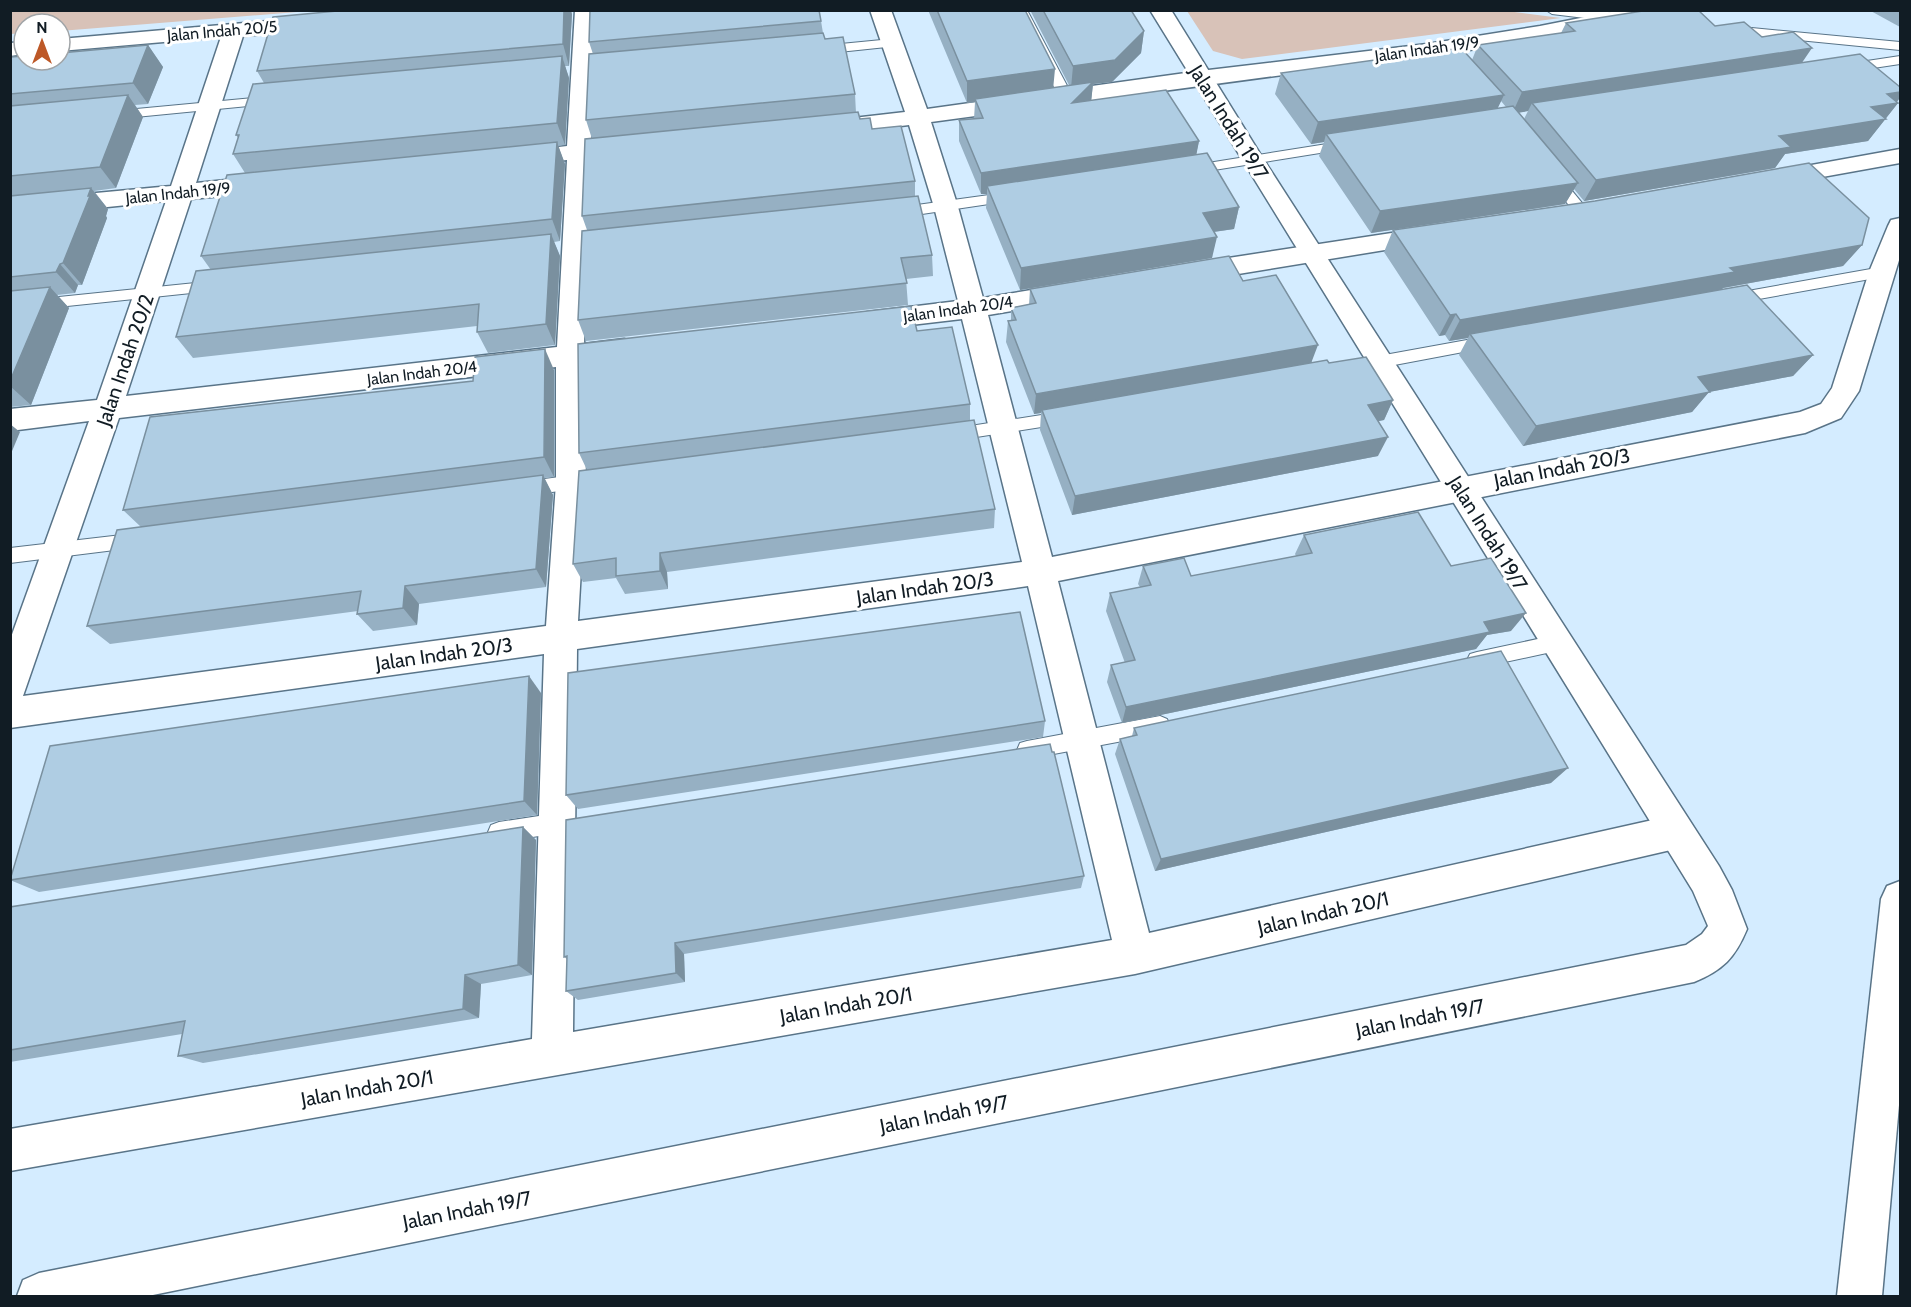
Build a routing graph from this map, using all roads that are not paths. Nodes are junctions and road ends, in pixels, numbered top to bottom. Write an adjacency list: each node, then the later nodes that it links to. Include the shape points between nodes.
1 (585, 10): 26 (street)
2 (880, 10): 11 (street)
3 (1021, 10): 18 (lane)
4 (1160, 10): 17 (street, Jalan Indah 19/7)
5 (1552, 10): 7 (lane)
6 (1653, 16): 7 (street, Jalan Indah 19/9)
7 (1618, 18): 17 (street, Jalan Indah 19/9, via 1446,53)
8 (339, 21): 10 (street, Jalan Indah 20/5)
9 (1713, 28): 13 (lane)
10 (234, 30): 12 (street, Jalan Indah 20/5); 20 (street, Jalan Indah 20/2)
11 (892, 43): 14 (lane); 22 (street)
12 (72, 44)
13 (1900, 46)
14 (808, 51)
15 (1900, 60): 16 (lane)
16 (1831, 71)
17 (1201, 78): 18 (street, Jalan Indah 19/9); 29 (street, Jalan Indah 19/7)
18 (1066, 98): 22 (street, Jalan Indah 19/9)
19 (291, 99): 20 (lane)
20 (209, 106): 21 (lane); 34 (street, Jalan Indah 20/2)
21 (104, 116)
22 (919, 119): 23 (street); 36 (street)
23 (801, 130)
24 (1356, 144): 29 (lane)
25 (649, 145): 26 (street)
26 (578, 152): 28 (street); 54 (street)
27 (1900, 156): 33 (street)
28 (496, 160)
29 (1251, 160): 31 (lane); 42 (street, Jalan Indah 19/7)
30 (1544, 166): 38 (lane)
31 (1174, 172)
32 (285, 182): 34 (street, Jalan Indah 19/9)
33 (1747, 183)
34 (179, 193): 37 (street, Jalan Indah 19/9); 47 (street, Jalan Indah 20/2)
35 (1026, 195): 36 (lane)
36 (946, 207): 39 (lane); 50 (street)
37 (10, 209)
38 (1582, 212)
39 (876, 215)
40 (1900, 226): 43 (street)
41 (1452, 231): 42 (street)
42 (1311, 252): 44 (street); 55 (street, Jalan Indah 19/7)
43 (1882, 272): 48 (lane); 62 (street, Jalan Indah 20/3, via 1845,392 1831,411 1805,422)
44 (1166, 277)
45 (231, 284): 47 (lane)
46 (1097, 288): 50 (street, Jalan Indah 20/4)
47 (148, 293): 49 (lane); 56 (street, Jalan Indah 20/2)
48 (1719, 301)
49 (10, 307)
50 (971, 309): 51 (street, Jalan Indah 20/4); 59 (street)
51 (841, 324)
52 (1509, 338): 55 (lane)
53 (653, 346): 54 (street, Jalan Indah 20/4)
54 (570, 356): 56 (street, Jalan Indah 20/4); 61 (street)
55 (1366, 364): 62 (street, Jalan Indah 19/7)
56 (108, 409): 58 (street, Jalan Indah 20/4); 65 (street, Jalan Indah 20/2)
57 (1085, 414): 59 (lane)
58 (10, 420)
59 (1004, 428): 60 (lane); 67 (street)
60 (934, 437)
61 (582, 481): 63 (lane); 68 (street)
62 (1460, 488): 67 (street, Jalan Indah 20/3); 69 (street, Jalan Indah 19/7)
63 (501, 492)
64 (151, 538): 65 (lane)
65 (57, 550): 66 (lane); 71 (street, Jalan Indah 20/2)
66 (10, 556)
67 (1039, 572): 68 (street, Jalan Indah 20/3); 74 (street)
68 (561, 638): 72 (street, Jalan Indah 20/3); 76 (street)
69 (1556, 643): 70 (lane); 77 (street, Jalan Indah 19/7)
70 (1454, 664)
71 (10, 688)
72 (10, 713)
73 (1176, 722): 74 (lane)
74 (1083, 742): 75 (lane); 80 (street)
75 (1013, 752)
76 (569, 821): 78 (lane); 81 (street)
77 (1675, 832): 80 (street, Jalan Indah 20/1); 83 (street, Jalan Indah 19/7, via 1710,883 1728,929 1716,948 1694,963)
78 (476, 836)
79 (1900, 899): 84 (street)
80 (1135, 956): 81 (street, Jalan Indah 20/1)
81 (552, 1055): 82 (street, Jalan Indah 20/1)
82 (10, 1150)
83 (39, 1296)
84 (1859, 1296)

